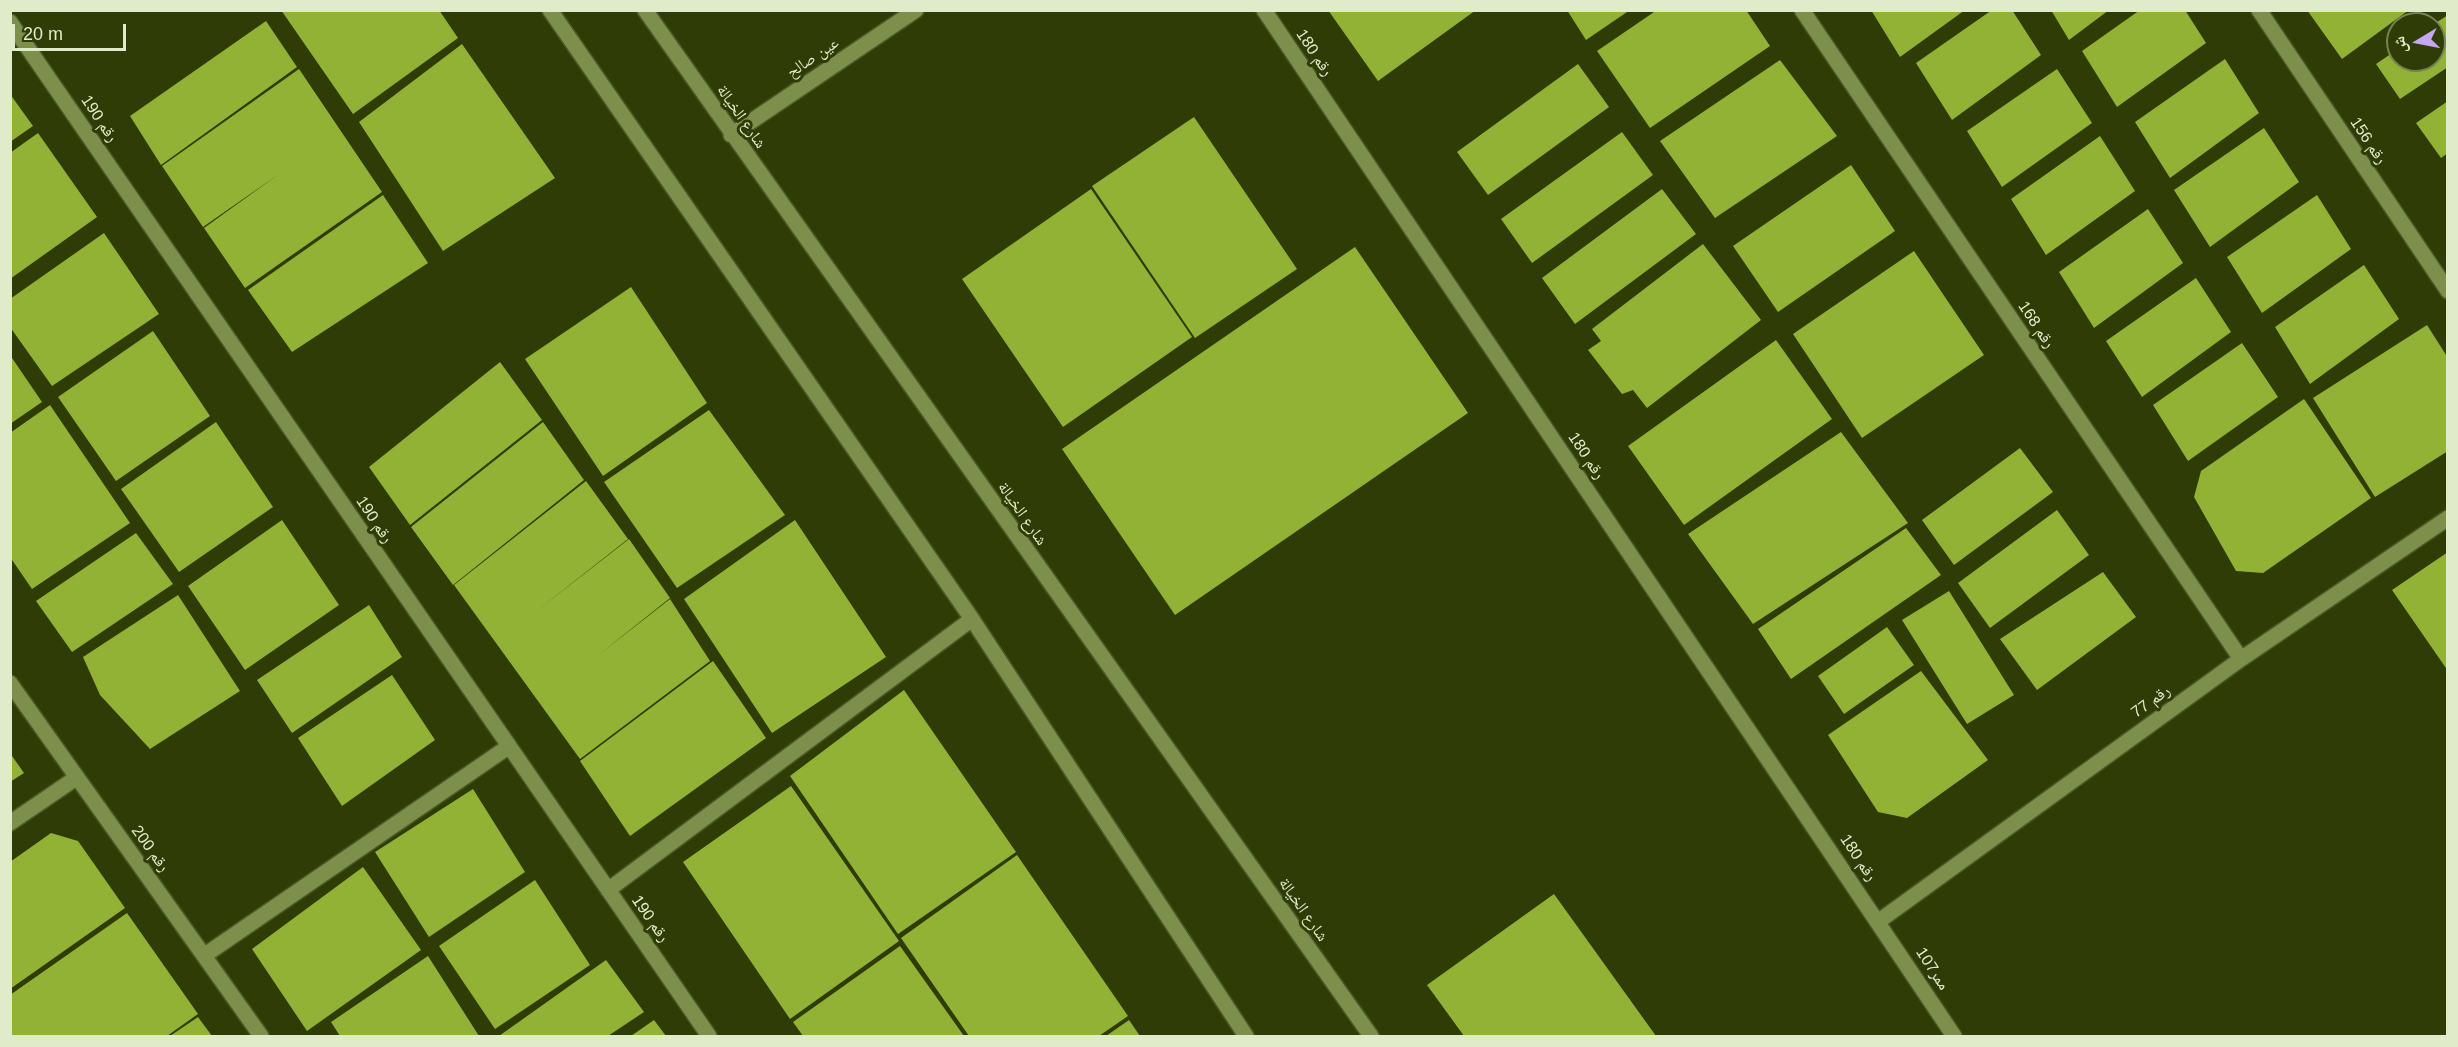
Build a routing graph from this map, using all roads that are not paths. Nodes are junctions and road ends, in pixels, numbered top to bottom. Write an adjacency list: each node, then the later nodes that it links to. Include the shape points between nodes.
1 (550, 10): 11 (street)
2 (645, 10): 8 (street, شارع الخيالة)
3 (916, 10): 8 (street, عين صالح)
4 (1263, 10): 18 (street, رقم 180)
5 (1802, 10): 12 (street, رقم 168)
6 (2259, 10): 9 (street, رقم 156)
7 (10, 22): 14 (street, رقم 190)
8 (731, 135): 23 (street, شارع الخيالة)
9 (2448, 291)
10 (2448, 518): 12 (street, رقم 77)
11 (972, 619): 17 (street); 22 (street)
12 (2241, 659): 18 (street, رقم 77)
13 (10, 683): 15 (street, رقم 200)
14 (508, 747): 17 (street, رقم 190); 19 (street)
15 (76, 778): 16 (street); 19 (street, رقم 200)
16 (10, 823)
17 (608, 890): 21 (street, رقم 190)
18 (1879, 921): 24 (street, ممر107)
19 (205, 956): 20 (street, رقم 200)
20 (261, 1036)
21 (709, 1036)
22 (1246, 1036)
23 (1371, 1036)
24 (1954, 1036)

